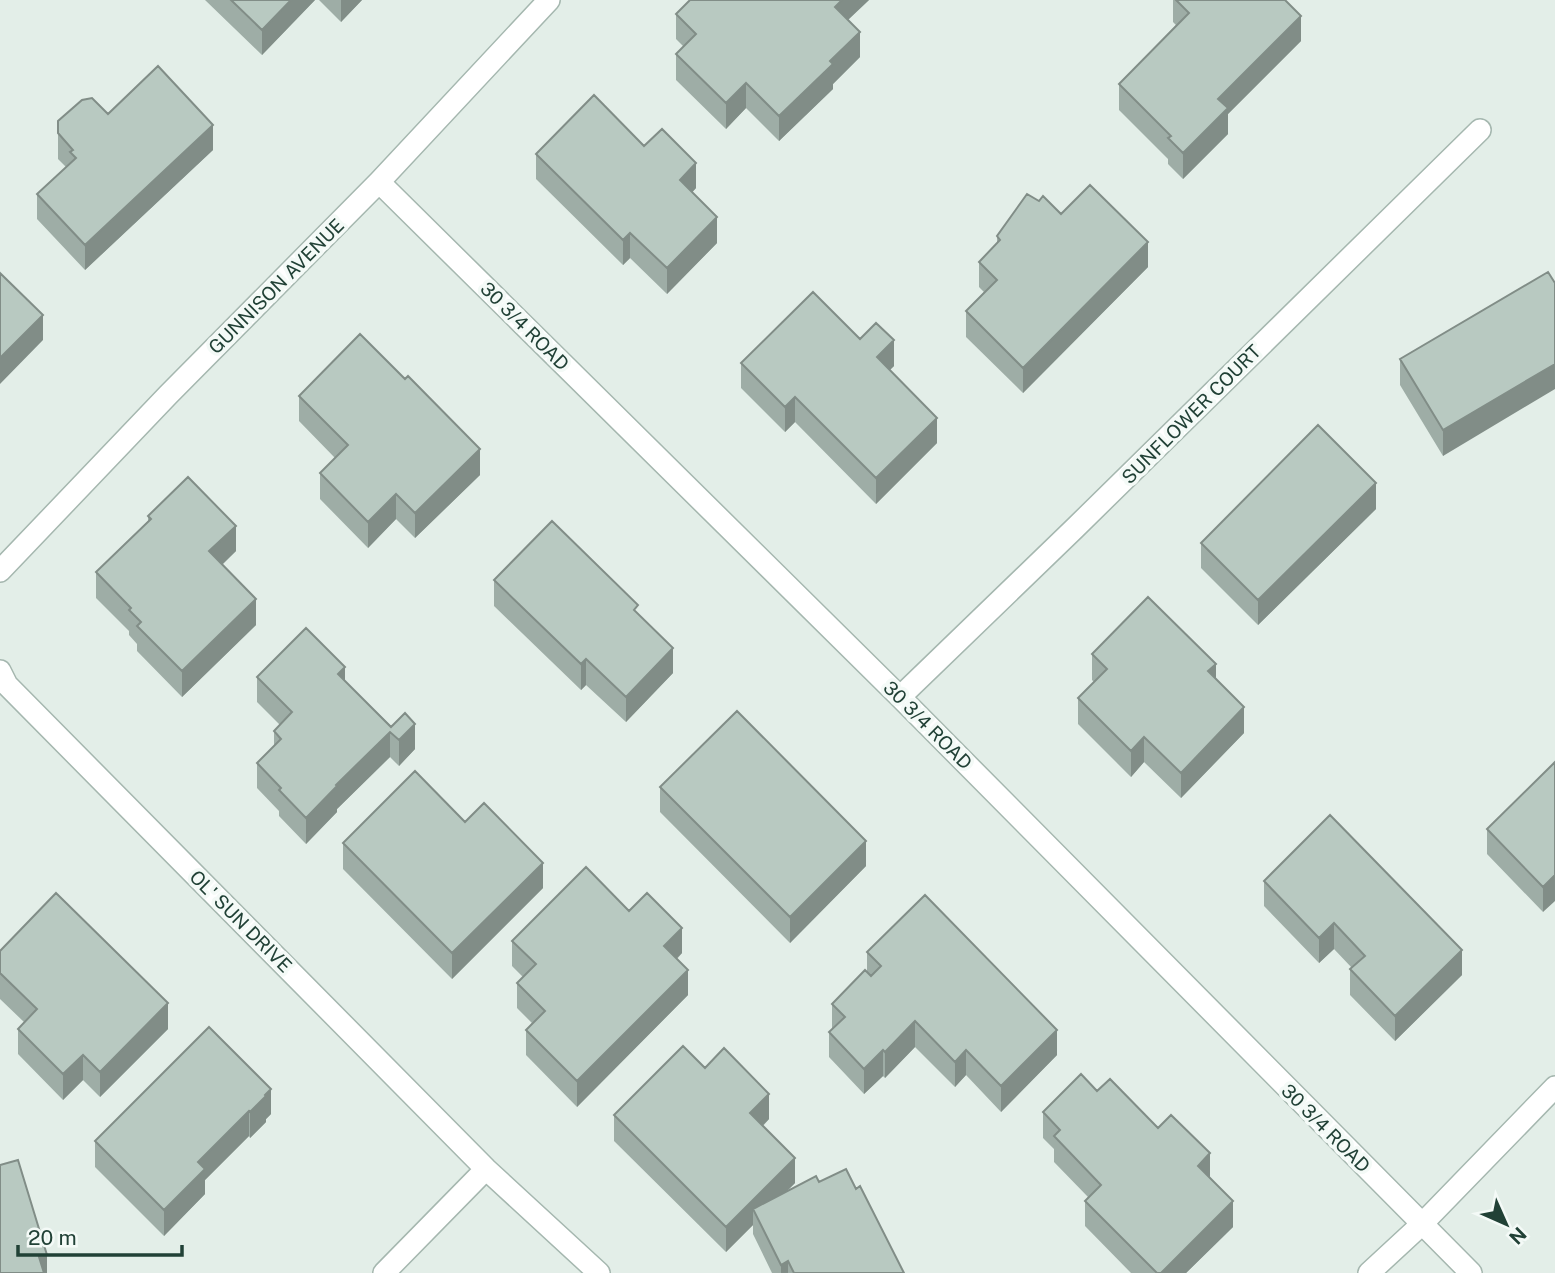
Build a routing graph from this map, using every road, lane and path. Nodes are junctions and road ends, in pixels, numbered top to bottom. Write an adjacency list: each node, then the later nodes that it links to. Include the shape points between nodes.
1 (549, 0): 3 (street, GUNNISON AVENUE)
2 (1480, 131): 6 (street, SUNFLOWER COURT)
3 (379, 182): 4 (street, GUNNISON AVENUE); 6 (street, 30 3/4 ROAD)
4 (0, 571)
5 (0, 671): 8 (street, OL' SUN DRIVE, via 8,685)
6 (900, 697): 9 (street, 30 3/4 ROAD)
7 (1555, 1087): 9 (street)
8 (486, 1169): 10 (street); 11 (street, OL' SUN DRIVE)
9 (1422, 1224): 12 (street); 13 (street, 30 3/4 ROAD)
10 (384, 1273)
11 (599, 1273)
12 (1369, 1273)
13 (1471, 1273)

